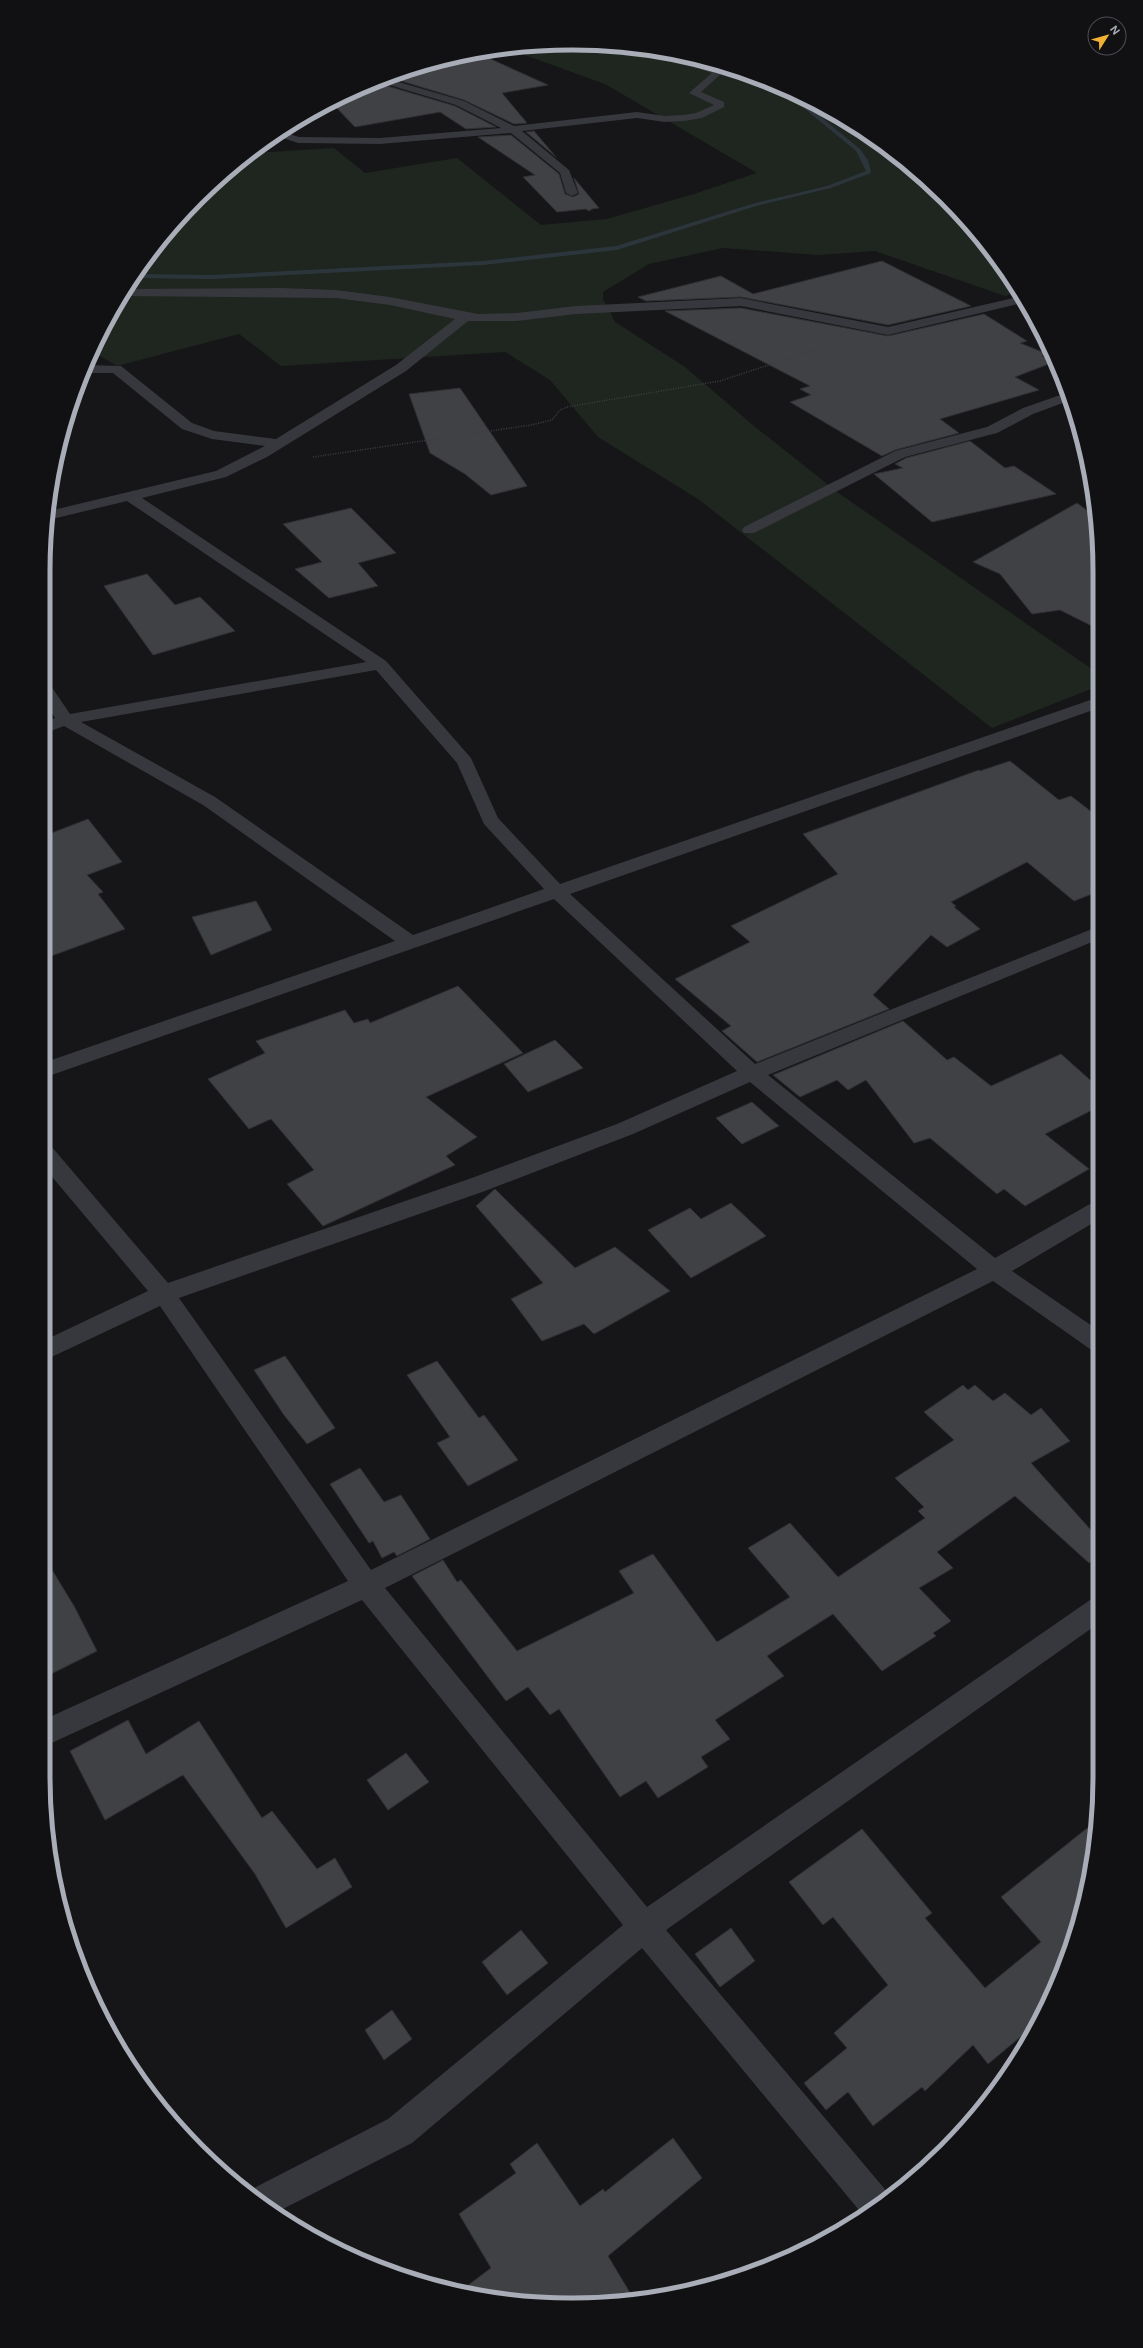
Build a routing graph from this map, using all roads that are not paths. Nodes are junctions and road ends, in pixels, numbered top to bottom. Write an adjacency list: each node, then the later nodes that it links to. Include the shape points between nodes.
1 (716, 71): 3 (street, via 718,72 694,93 720,104 719,107 698,116 666,120 637,115)
2 (391, 83): 3 (street, via 460,103)
3 (514, 130): 4 (street, via 380,141 298,140); 5 (street, via 565,172)
4 (285, 136)
5 (572, 193)
6 (132, 292): 8 (street, via 336,294 390,301)
7 (1017, 301): 8 (street, via 888,331 741,302 576,310 518,317)
8 (465, 318): 13 (street, via 401,368)
9 (91, 369): 10 (street)
10 (116, 370): 11 (street); 13 (street, via 132,380 187,426 212,435)
11 (88, 377)
12 (1063, 398): 16 (street, via 1028,411 992,430 900,454)
13 (280, 444): 14 (street, via 220,474)
14 (131, 497): 15 (street); 17 (street)
15 (53, 515)
16 (749, 530)
17 (380, 664): 20 (street); 22 (street, via 465,762 490,820)
18 (50, 698): 20 (street)
19 (1093, 704): 22 (street)
20 (65, 720): 21 (street); 24 (street, via 209,801)
21 (50, 726)
22 (558, 892): 24 (street); 26 (street)
23 (1093, 934): 26 (street)
24 (411, 944): 25 (street)
25 (50, 1070)
26 (752, 1073): 29 (street); 30 (street, via 625,1129 500,1176)
27 (50, 1158): 30 (street)
28 (1093, 1213): 29 (street)
29 (994, 1270): 31 (street); 33 (street)
30 (164, 1294): 32 (street); 33 (street)
31 (1093, 1339)
32 (50, 1349)
33 (366, 1585): 35 (street); 36 (street)
34 (1093, 1612): 36 (street)
35 (50, 1731)
36 (644, 1927): 37 (street, via 400,2131); 38 (street)
37 (267, 2199)
38 (873, 2201)

